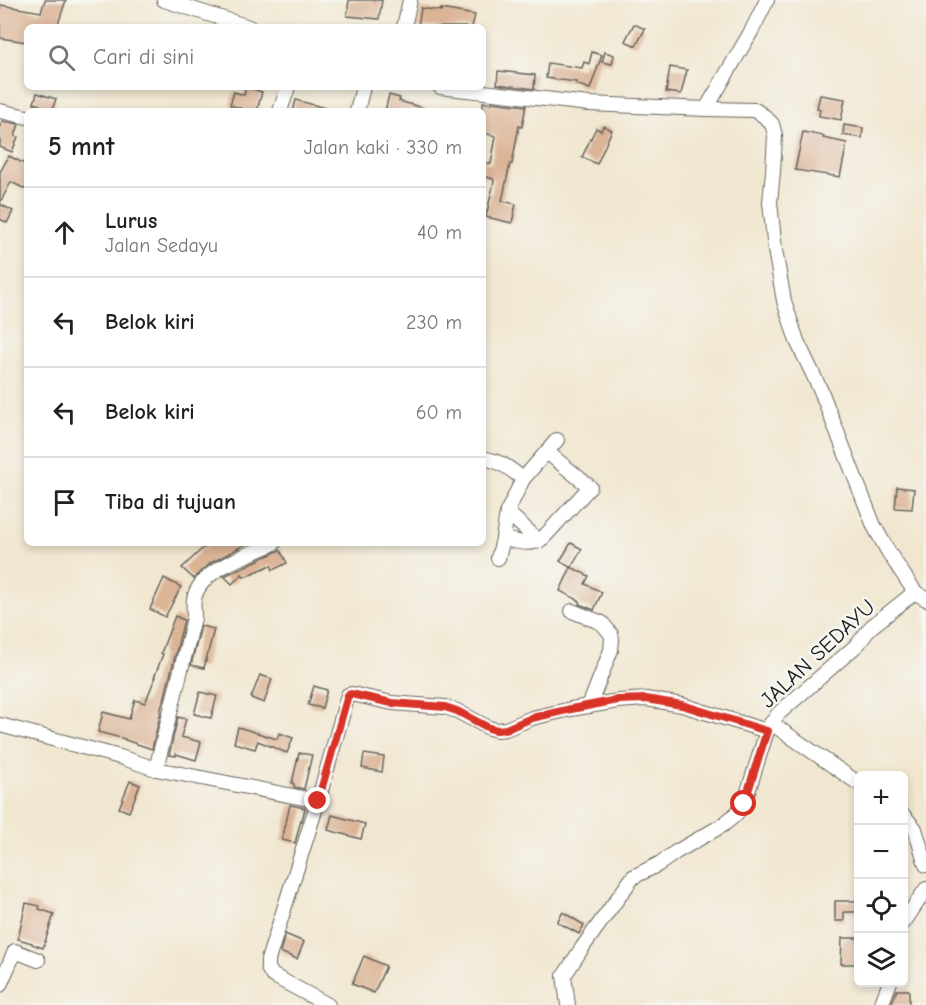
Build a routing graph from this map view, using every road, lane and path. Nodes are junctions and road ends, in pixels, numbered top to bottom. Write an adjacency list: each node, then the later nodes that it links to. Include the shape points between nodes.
1 (164, 0): 4 (street)
2 (410, 0): 5 (street)
3 (767, 0): 11 (street)
4 (240, 24)
5 (405, 24)
6 (287, 90): 9 (street)
7 (362, 90): 10 (street)
8 (466, 90): 11 (street, via 589,104)
9 (281, 108)
10 (358, 108)
11 (706, 109): 23 (street, via 755,110 772,124 775,147 770,202 784,302 874,526)
12 (0, 111): 13 (street)
13 (24, 116)
14 (557, 440): 15 (street)
15 (547, 452): 17 (street); 20 (street, via 590,487)
16 (486, 459): 17 (street, via 506,465)
17 (523, 479): 18 (street)
18 (507, 512): 19 (street); 20 (street)
19 (503, 539): 20 (street, via 531,544); 22 (street)
20 (539, 541)
21 (268, 546): 28 (street, via 214,571 201,583 194,598 194,618)
22 (498, 558)
23 (920, 596): 27 (street, JALAN SEDAYU, via 871,627 858,644 778,714)
24 (572, 611): 25 (street, via 602,623 612,639)
25 (588, 706): 27 (street, via 646,699); 30 (street, via 497,730 445,707 392,703 350,694)
26 (0, 725): 28 (street)
27 (769, 727): 29 (street); 39 (street, JALAN SEDAYU, via 744,804 723,825 633,877 564,976)
28 (156, 769): 30 (street)
29 (854, 780)
30 (318, 801): 38 (street, via 268,969 272,975)
31 (908, 821): 32 (street, via 915,829)
32 (926, 865)
33 (926, 889): 34 (street)
34 (908, 915)
35 (38, 960): 36 (street, via 15,951)
36 (0, 985)
37 (888, 987): 40 (street)
38 (328, 1005)
39 (568, 1005)
40 (881, 1005)

